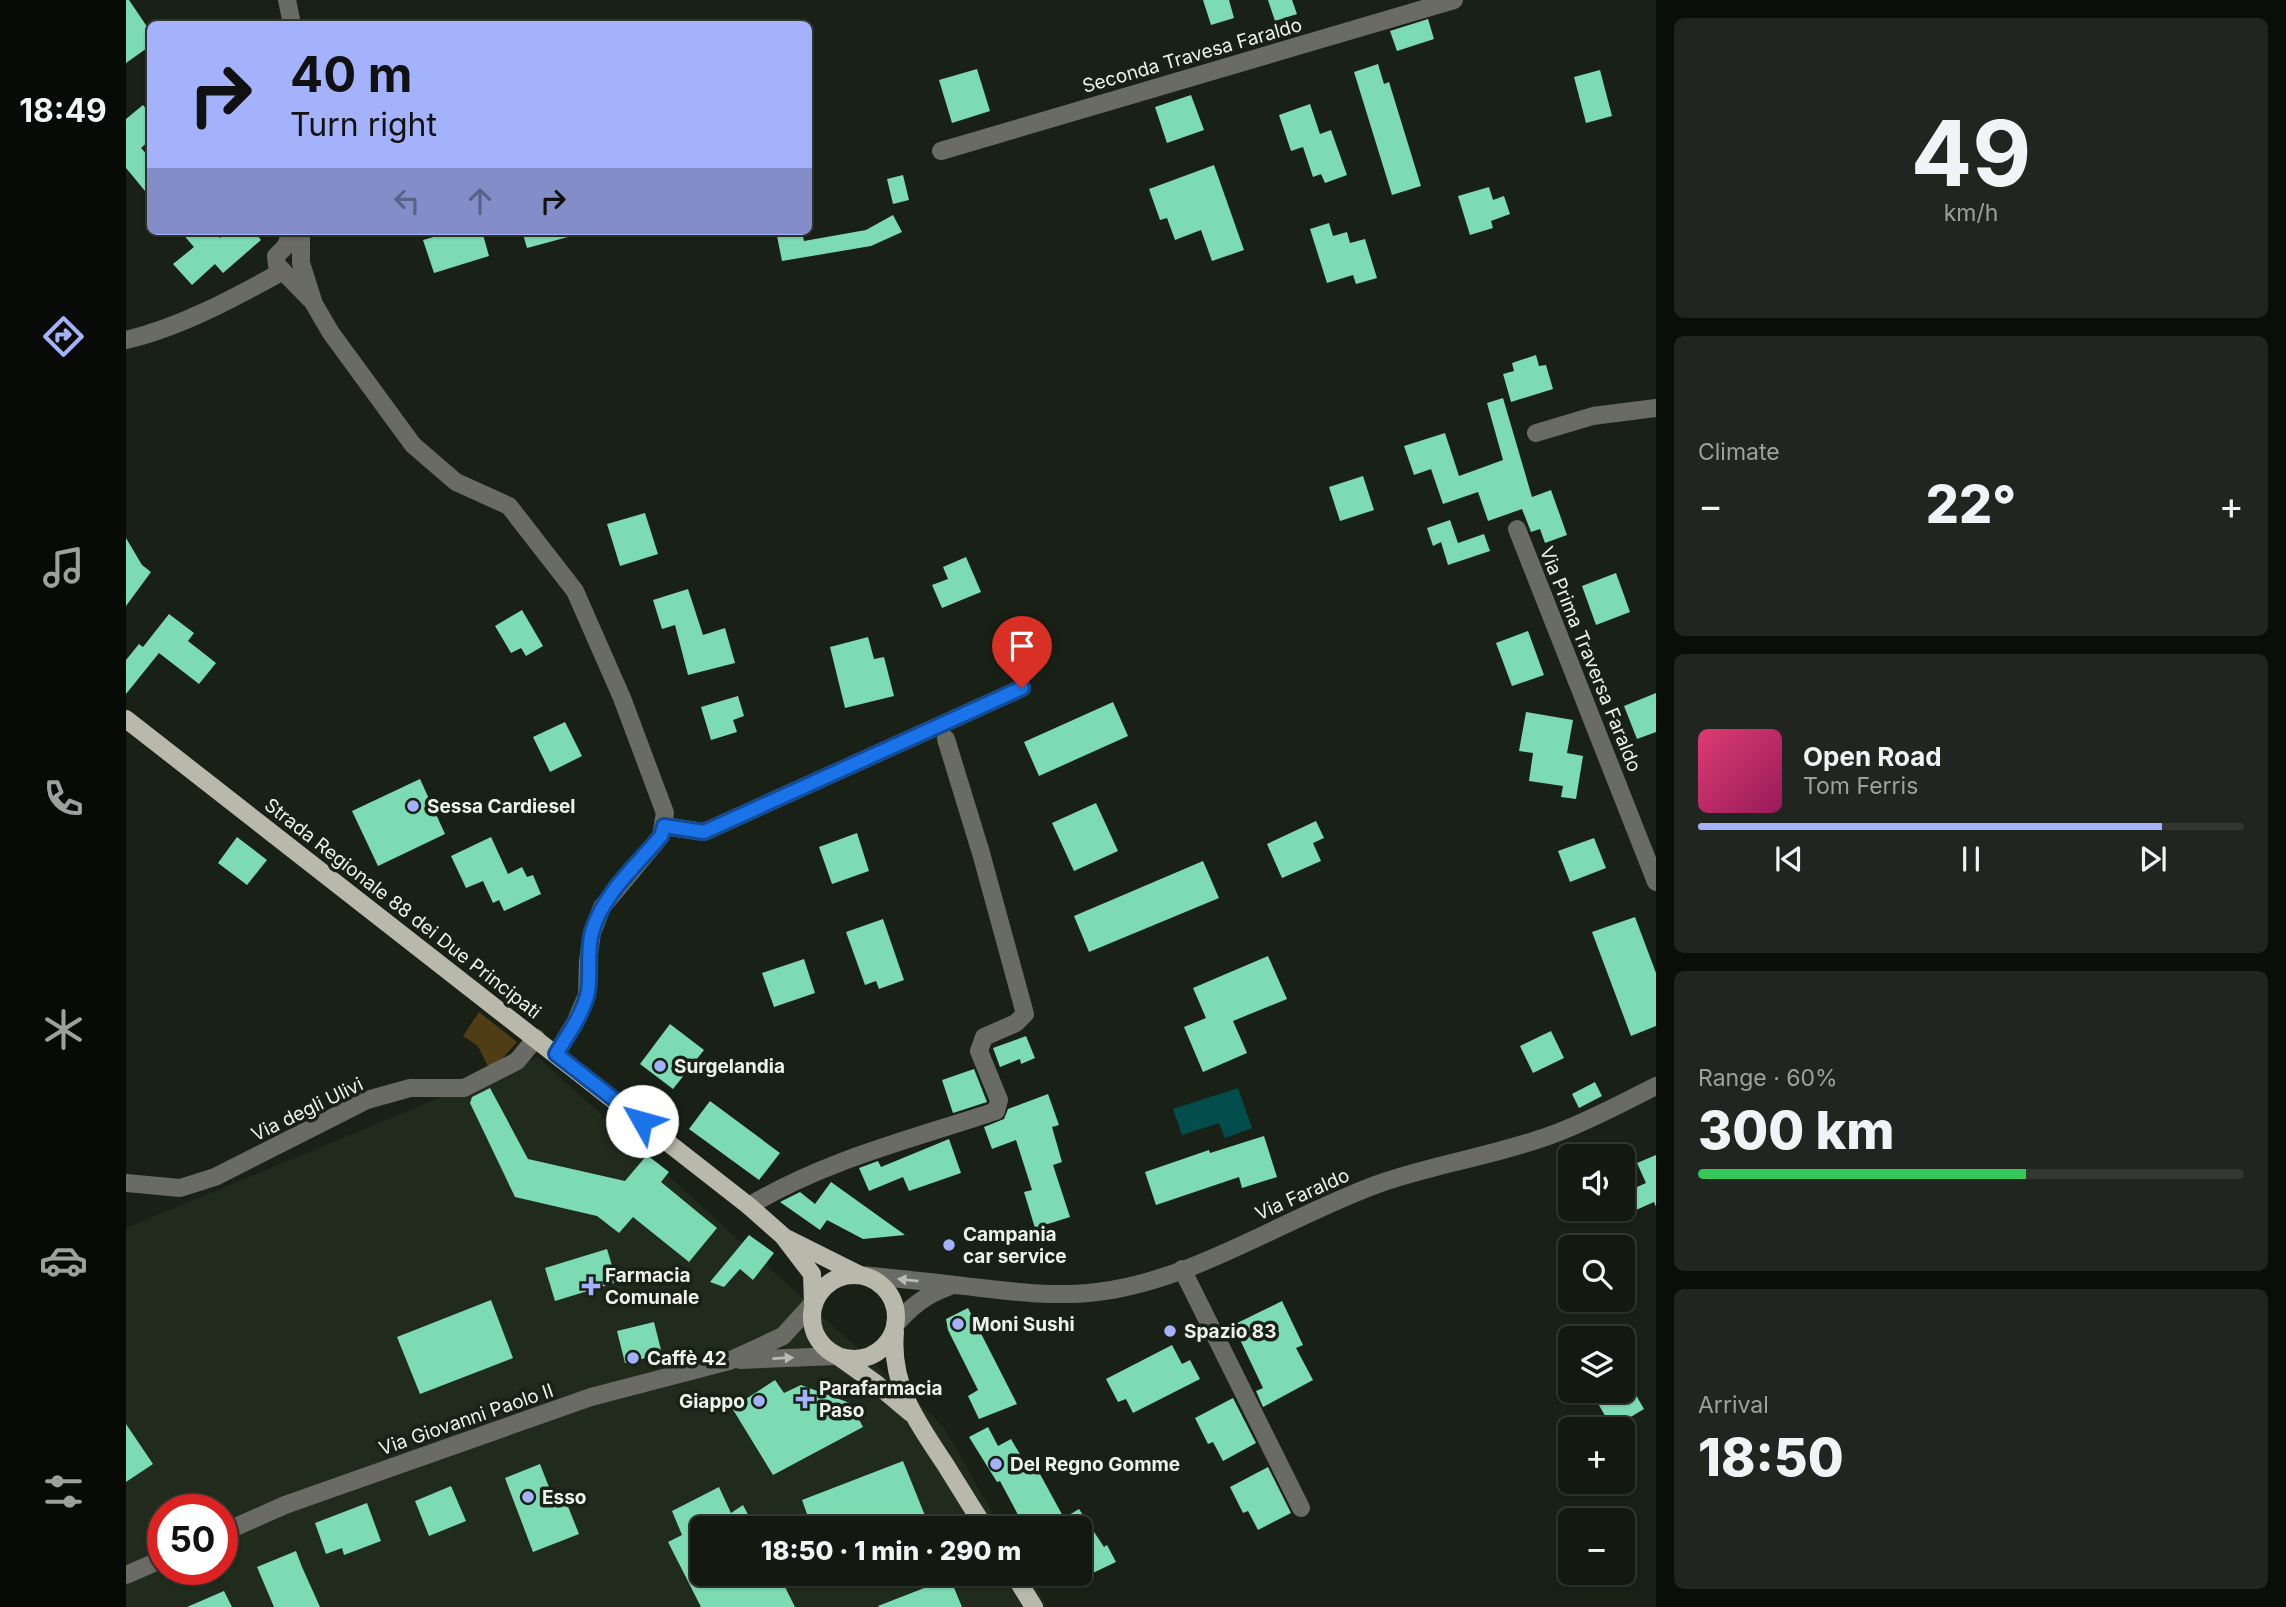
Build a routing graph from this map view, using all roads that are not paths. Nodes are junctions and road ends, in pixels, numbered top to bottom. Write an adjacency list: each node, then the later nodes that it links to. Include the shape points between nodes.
1 (287, 0): 3 (street)
2 (1454, 0): 4 (street, Seconda Travesa Faraldo)
3 (291, 21)
4 (941, 150)
5 (299, 235): 6 (street)
6 (289, 257): 7 (street, via 227,302); 14 (street, via 331,333 414,445 456,482 509,506 575,591 622,698 665,813)
7 (126, 340)
8 (1656, 408): 9 (street, via 1594,416)
9 (1536, 433)
10 (1517, 530): 15 (street, Via Prima Traversa Faraldo)
11 (1022, 688): 14 (street, via 704,832)
12 (126, 719): 16 (main road, Strada Regionale 88 dei Due Principati)
13 (946, 739): 20 (street, via 1026,1014 984,1037 979,1051 999,1100 996,1111 847,1159 784,1185)
14 (664, 826): 17 (street, via 661,836 602,907 587,961 587,995)
15 (1656, 883)
16 (536, 1038): 17 (main road, Strada Regionale 88 dei Due Principati); 19 (street, Via degli Ulivi, via 517,1061 464,1088 410,1088 367,1100 215,1177 180,1188)
17 (556, 1054): 20 (main road, Strada Regionale 88 dei Due Principati)
18 (1656, 1086): 22 (street, Via Faraldo, via 1552,1135 1376,1185)
19 (126, 1183)
20 (749, 1206): 21 (main road, Strada Regionale 88 dei Due Principati)
21 (783, 1236): 23 (main road, Strada Regionale 88 dei Due Principati); 25 (main road, Strada Regionale 88 dei Due Principati, via 812,1274)
22 (1182, 1269): 24 (street, Via Faraldo, via 1096,1293); 30 (street)
23 (860, 1275): 24 (street, Via Faraldo, one-way to 23); 25 (main road, via 834,1279); 26 (main road, Strada Regionale 88 dei Due Principati, via 876,1280 889,1293)
24 (956, 1285): 26 (street, via 927,1294)
25 (813, 1304): 27 (main road, Strada Regionale 88 dei Due Principati, via 814,1333); 28 (street, via 783,1336)
26 (895, 1325): 27 (main road, via 888,1342 872,1355); 29 (main road, Strada Regionale 88 dei Due Principati, via 897,1374)
27 (837, 1356): 28 (street, one-way to 27); 29 (main road, Strada Regionale 88 dei Due Principati)
28 (729, 1361): 32 (street, Via Giovanni Paolo II, via 591,1397)
29 (911, 1413): 31 (main road, Strada Regionale 88 dei Due Principati)
30 (1301, 1508)
31 (977, 1516)
32 (238, 1526)
33 (147, 1566): 34 (street)
34 (126, 1575)
35 (1021, 1586): 36 (main road)
36 (1034, 1607)

